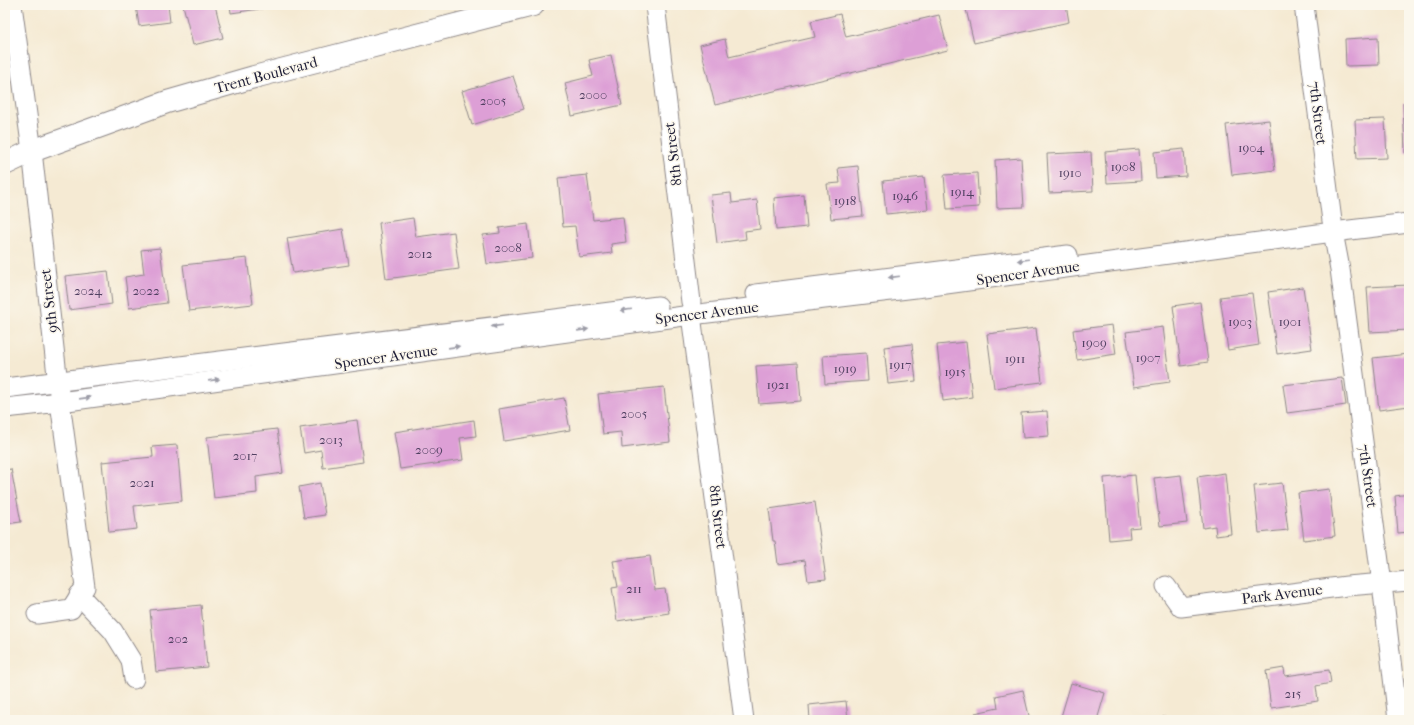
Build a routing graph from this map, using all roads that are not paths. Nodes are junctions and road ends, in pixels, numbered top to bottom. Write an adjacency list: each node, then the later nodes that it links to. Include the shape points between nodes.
1 (532, 5): 5 (street, Trent Boulevard, via 167,102)
2 (655, 5): 10 (street, 8th Street)
3 (1304, 5): 9 (street, 7th Street)
4 (10, 14): 5 (street, 9th Street)
5 (32, 151): 6 (street, Trent Boulevard); 11 (street, 9th Street)
6 (5, 164)
7 (1409, 212): 9 (street, Spencer Avenue)
8 (1409, 223): 9 (street, Spencer Avenue)
9 (1332, 227): 10 (street, Spencer Avenue); 16 (street, 7th Street, via 1340,269)
10 (691, 308): 11 (street, Spencer Avenue, one-way to 11); 13 (street, Spencer Avenue, one-way to 10); 21 (street, 8th Street)
11 (58, 382): 12 (street, Spencer Avenue); 13 (street, 9th Street)
12 (5, 388)
13 (60, 402): 14 (street, Spencer Avenue); 18 (street, 9th Street, via 85,587)
14 (5, 408)
15 (1409, 580): 16 (street, Park Avenue)
16 (1382, 584): 17 (street, Park Avenue, via 1181,607); 22 (street, 7th Street)
17 (1166, 586)
18 (79, 595): 19 (street, 9th Street, via 71,609); 20 (street, via 114,631 131,660)
19 (37, 614)
20 (134, 679)
21 (744, 720)
22 (1398, 720)

